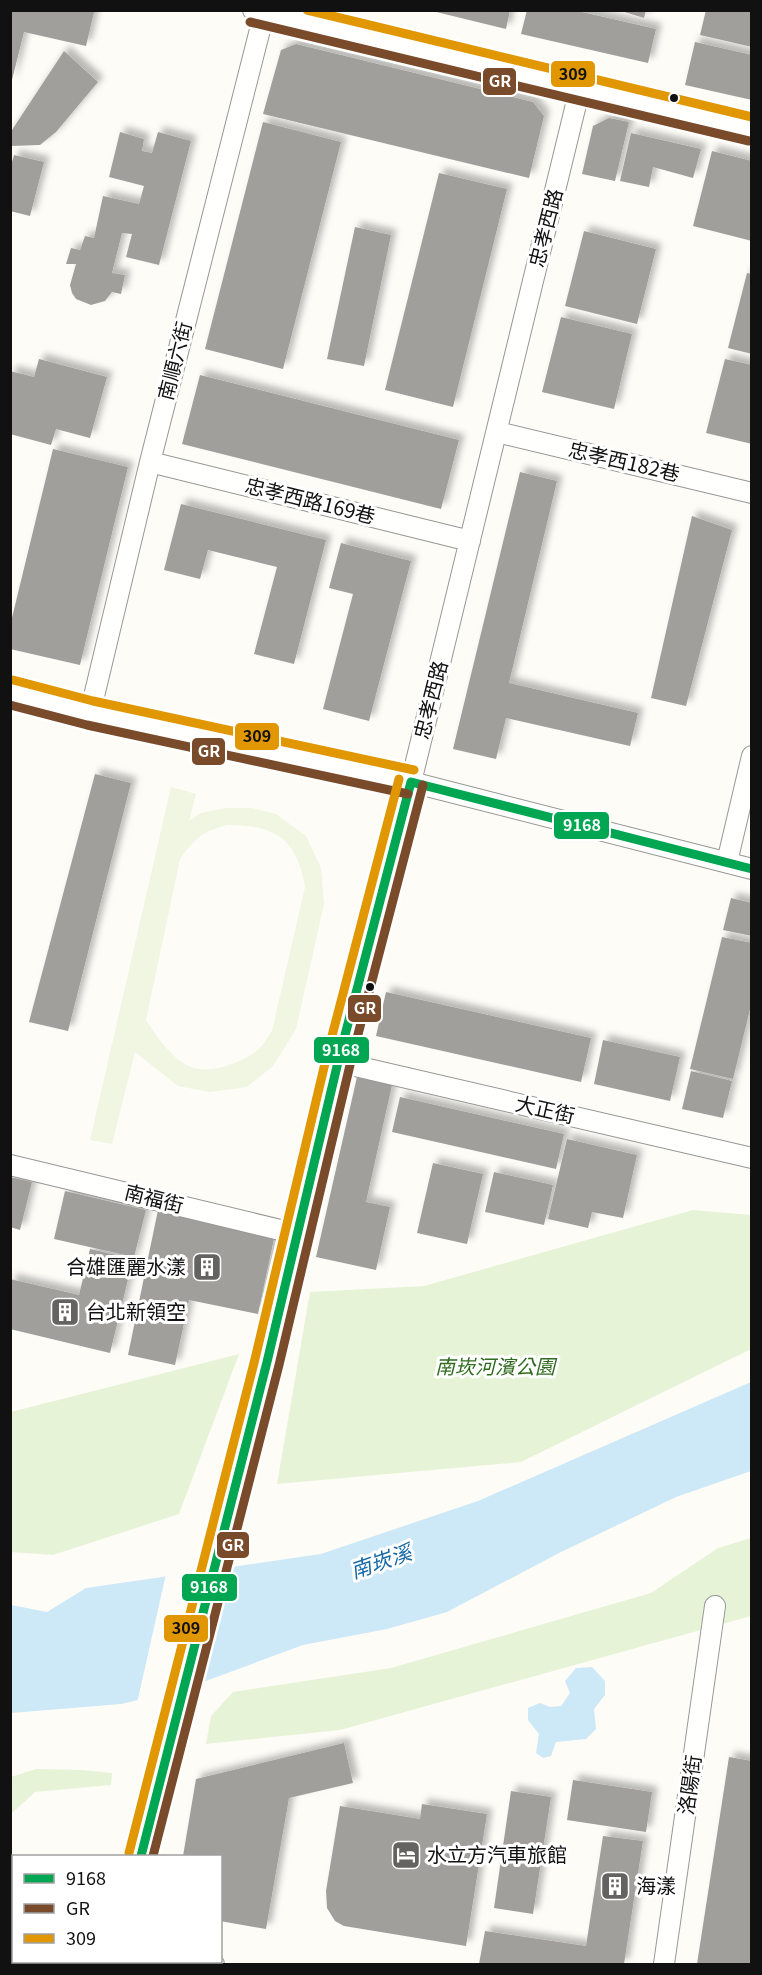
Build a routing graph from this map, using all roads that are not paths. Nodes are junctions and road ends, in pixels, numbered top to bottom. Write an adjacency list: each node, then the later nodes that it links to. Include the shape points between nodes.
1 (261, 11): 2 (street); 5 (street, 南順六街)
2 (580, 88): 3 (street); 4 (street, 忠孝西路)
3 (752, 129)
4 (497, 432): 6 (street, 忠孝西182巷); 7 (street, 忠孝西路)
5 (150, 462): 7 (street, 忠孝西路169巷); 9 (street, 南順六街)
6 (752, 493)
7 (470, 541): 11 (street, 忠孝西路)
8 (10, 692): 9 (street)
9 (90, 713): 11 (street)
10 (752, 756): 12 (street)
11 (411, 782): 12 (street); 14 (street, 忠孝西路)
12 (727, 862): 13 (street)
13 (752, 869)
14 (338, 1062): 15 (street, 大正街); 17 (street, 忠孝西路)
15 (752, 1158)
16 (10, 1165): 17 (street, 南福街)
17 (297, 1234): 19 (street, 忠孝西路)
18 (715, 1606): 20 (street, 洛陽街)
19 (142, 1855)
20 (664, 1965)

